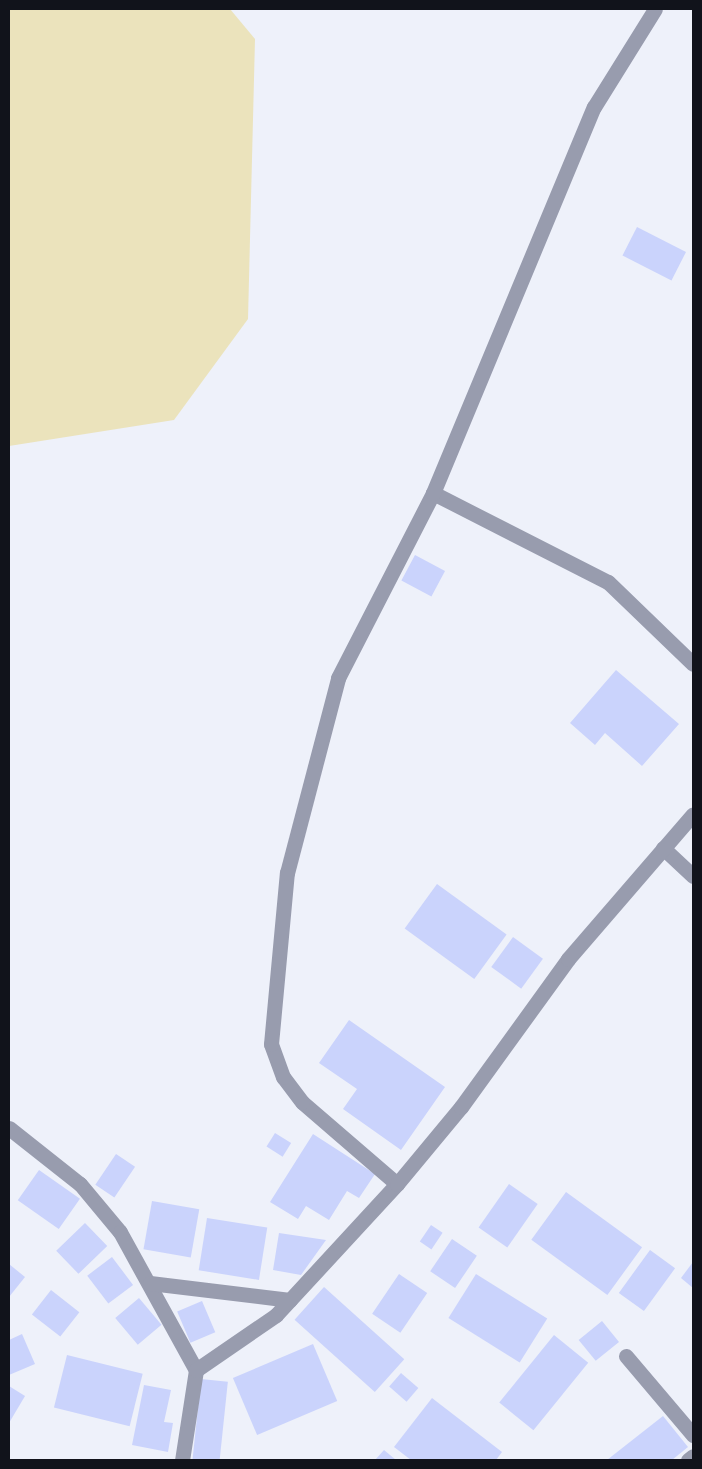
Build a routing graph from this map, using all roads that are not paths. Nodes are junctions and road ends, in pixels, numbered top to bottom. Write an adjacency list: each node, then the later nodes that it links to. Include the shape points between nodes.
1 (655, 9): 2 (street, via 594,107)
2 (433, 493): 3 (street, via 608,582); 8 (street, via 338,678 287,873 270,1044 283,1077 302,1102)
3 (693, 664)
4 (693, 814): 5 (street)
5 (663, 848): 6 (street); 8 (street, via 551,981 461,1106)
6 (693, 876)
7 (9, 1128): 9 (street, via 80,1184 120,1232)
8 (397, 1184): 10 (street)
9 (150, 1283): 10 (street); 12 (street)
10 (290, 1300): 12 (street)
11 (626, 1356): 13 (street)
12 (196, 1370): 15 (street)
13 (693, 1434)
14 (693, 1456): 16 (street)
15 (182, 1460)
16 (688, 1460)

